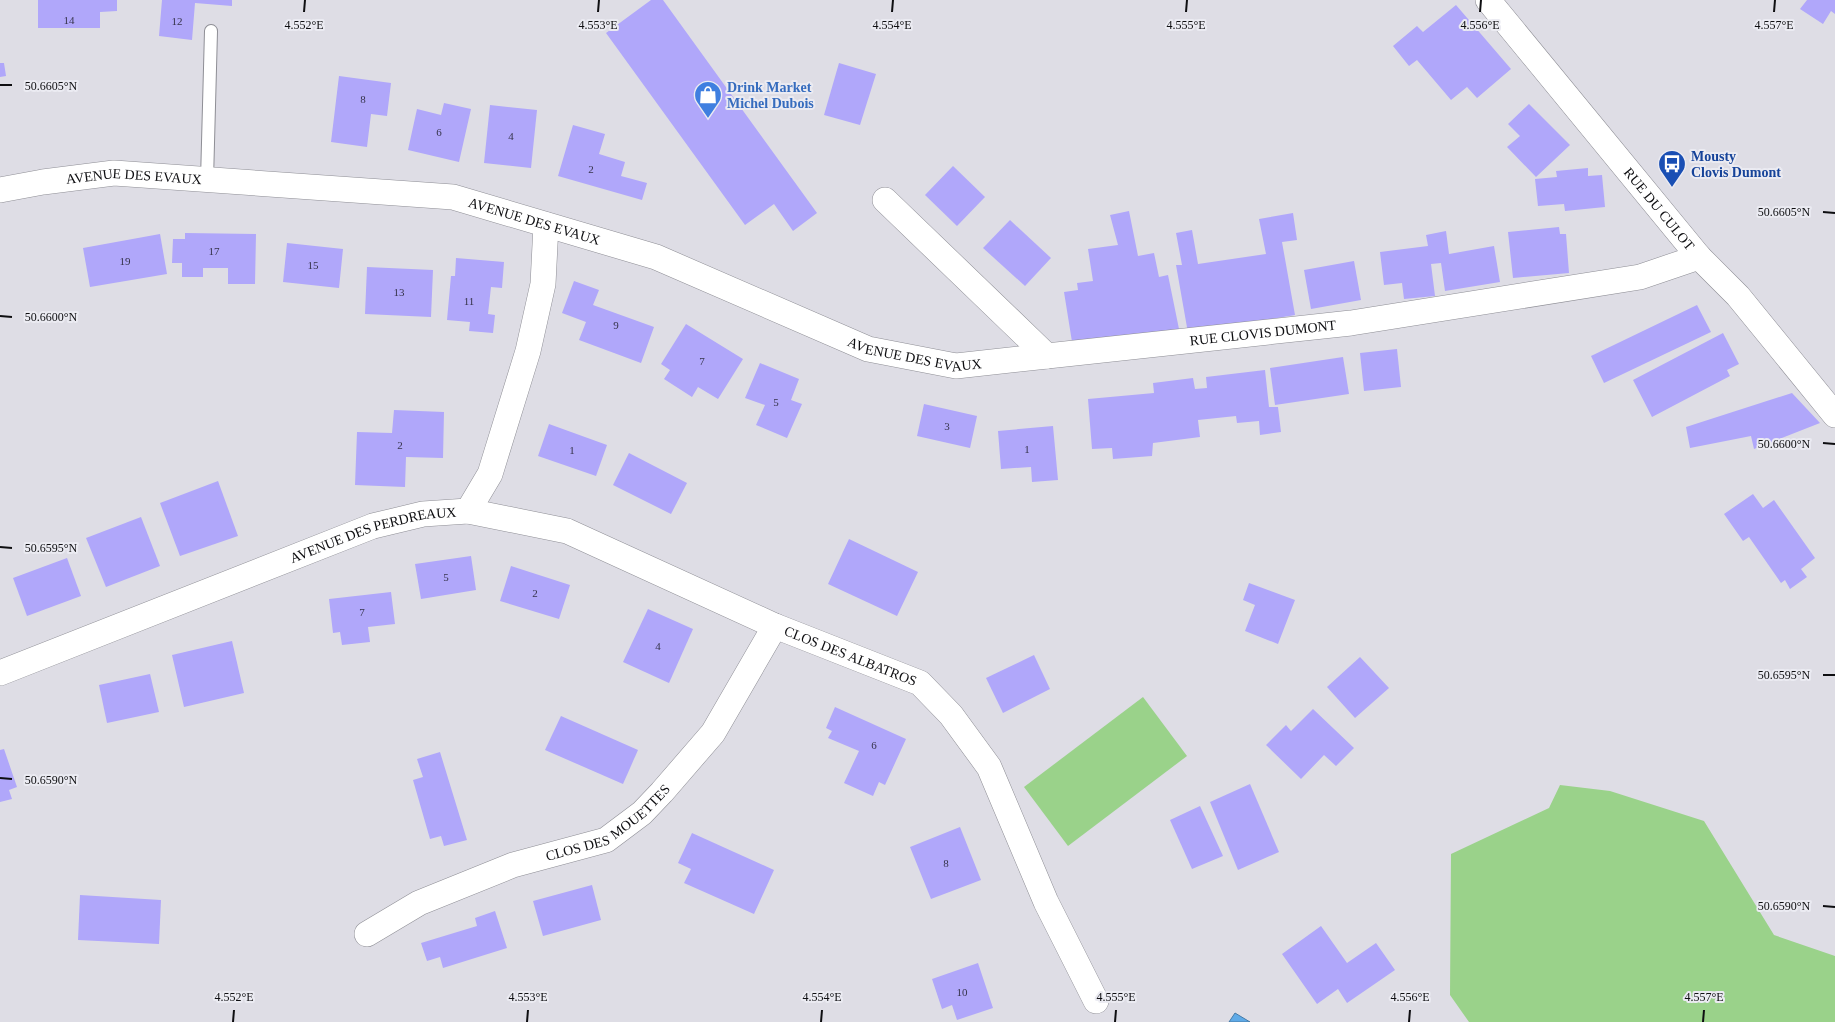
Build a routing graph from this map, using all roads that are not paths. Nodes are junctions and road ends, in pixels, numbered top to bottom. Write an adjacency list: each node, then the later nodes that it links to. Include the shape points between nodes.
1 (1488, 0): 7 (street, RUE DU CULOT)
2 (211, 31): 3 (lane)
3 (207, 180): 4 (street, AVENUE DES EVAUX, via 114,173); 6 (street, AVENUE DES EVAUX, via 453,197)
4 (0, 190)
5 (885, 200): 8 (street)
6 (546, 224): 8 (street, AVENUE DES EVAUX, via 656,257 868,349 956,366); 10 (street, AVENUE DES PERDREAUX, via 543,284 528,351 490,474)
7 (1699, 257): 8 (street, RUE CLOVIS DUMONT, via 1640,276 1351,323); 9 (street, RUE DU CULOT, via 1738,296)
8 (1047, 356)
9 (1835, 415)
10 (468, 511): 11 (street, CLOS DES ALBATROS, via 567,531); 12 (street, AVENUE DES PERDREAUX, via 423,514 373,526)
11 (775, 626): 13 (street, CLOS DES MOUETTES, via 714,732 642,813 606,840 513,865 419,903); 14 (street, CLOS DES ALBATROS, via 920,683 951,715 990,767 1046,902)
12 (0, 673)
13 (367, 934)
14 (1096, 1001)

